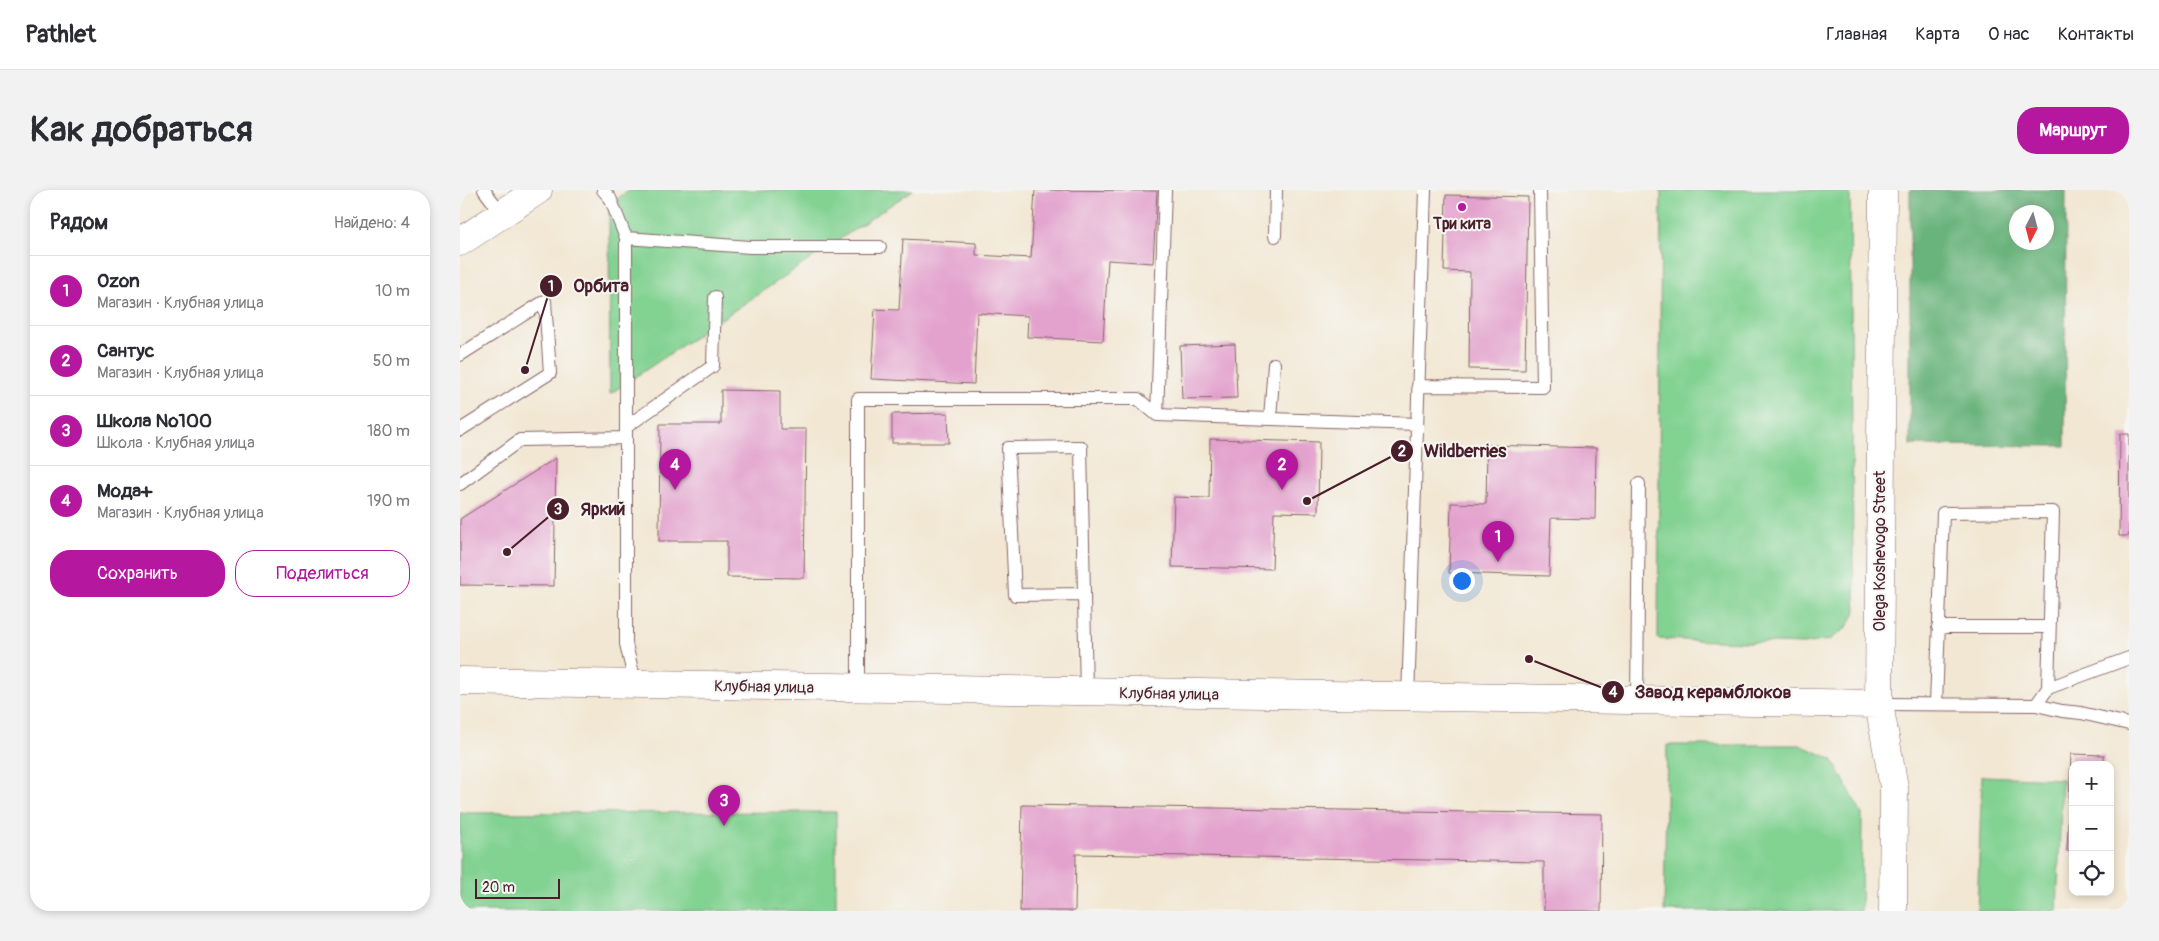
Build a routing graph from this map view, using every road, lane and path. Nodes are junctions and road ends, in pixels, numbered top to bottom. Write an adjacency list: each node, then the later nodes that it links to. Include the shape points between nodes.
1 (484, 190): 9 (lane)
2 (538, 190): 9 (main road)
3 (603, 190): 11 (lane, via 610,198)
4 (1165, 190): 18 (lane)
5 (1276, 190): 10 (lane)
6 (1425, 190): 17 (lane)
7 (1540, 190): 17 (lane, via 1543,387)
8 (1883, 190): 36 (main road, Olega Koshevogo Street)
9 (502, 214): 12 (main road)
10 (1275, 236)
11 (626, 238): 13 (lane, via 750,247); 22 (lane)
12 (460, 242)
13 (880, 247)
14 (715, 297): 22 (lane, via 713,366)
15 (460, 355): 21 (lane, via 546,301 550,373)
16 (1274, 364): 19 (lane)
17 (1418, 386): 20 (lane)
18 (1157, 415): 19 (lane); 32 (lane, via 1138,399 858,399)
19 (1270, 419): 20 (lane)
20 (1417, 424): 34 (lane)
21 (460, 430)
22 (626, 432): 23 (lane, via 520,440); 30 (lane, via 626,644)
23 (460, 484)
24 (1639, 484): 35 (lane)
25 (1084, 594): 25 (lane, via 1081,448 1008,448 1015,595); 33 (lane)
26 (1938, 627): 27 (lane); 27 (lane, via 1943,513 2053,512); 37 (lane)
27 (2049, 627): 31 (lane)
28 (2129, 658): 31 (lane)
29 (460, 681): 30 (main road, Клубная улица)
30 (635, 683): 32 (main road, Клубная улица)
31 (2048, 688): 38 (lane)
32 (858, 689): 33 (main road, Клубная улица)
33 (1086, 693): 34 (main road, Клубная улица)
34 (1408, 698): 35 (main road, Клубная улица)
35 (1637, 702): 36 (main road, Клубная улица)
36 (1879, 704): 37 (lane); 40 (main road, Olega Koshevogo Street, via 1894,787)
37 (1936, 704): 38 (lane)
38 (2036, 705): 39 (lane)
39 (2129, 724)
40 (1894, 911)

